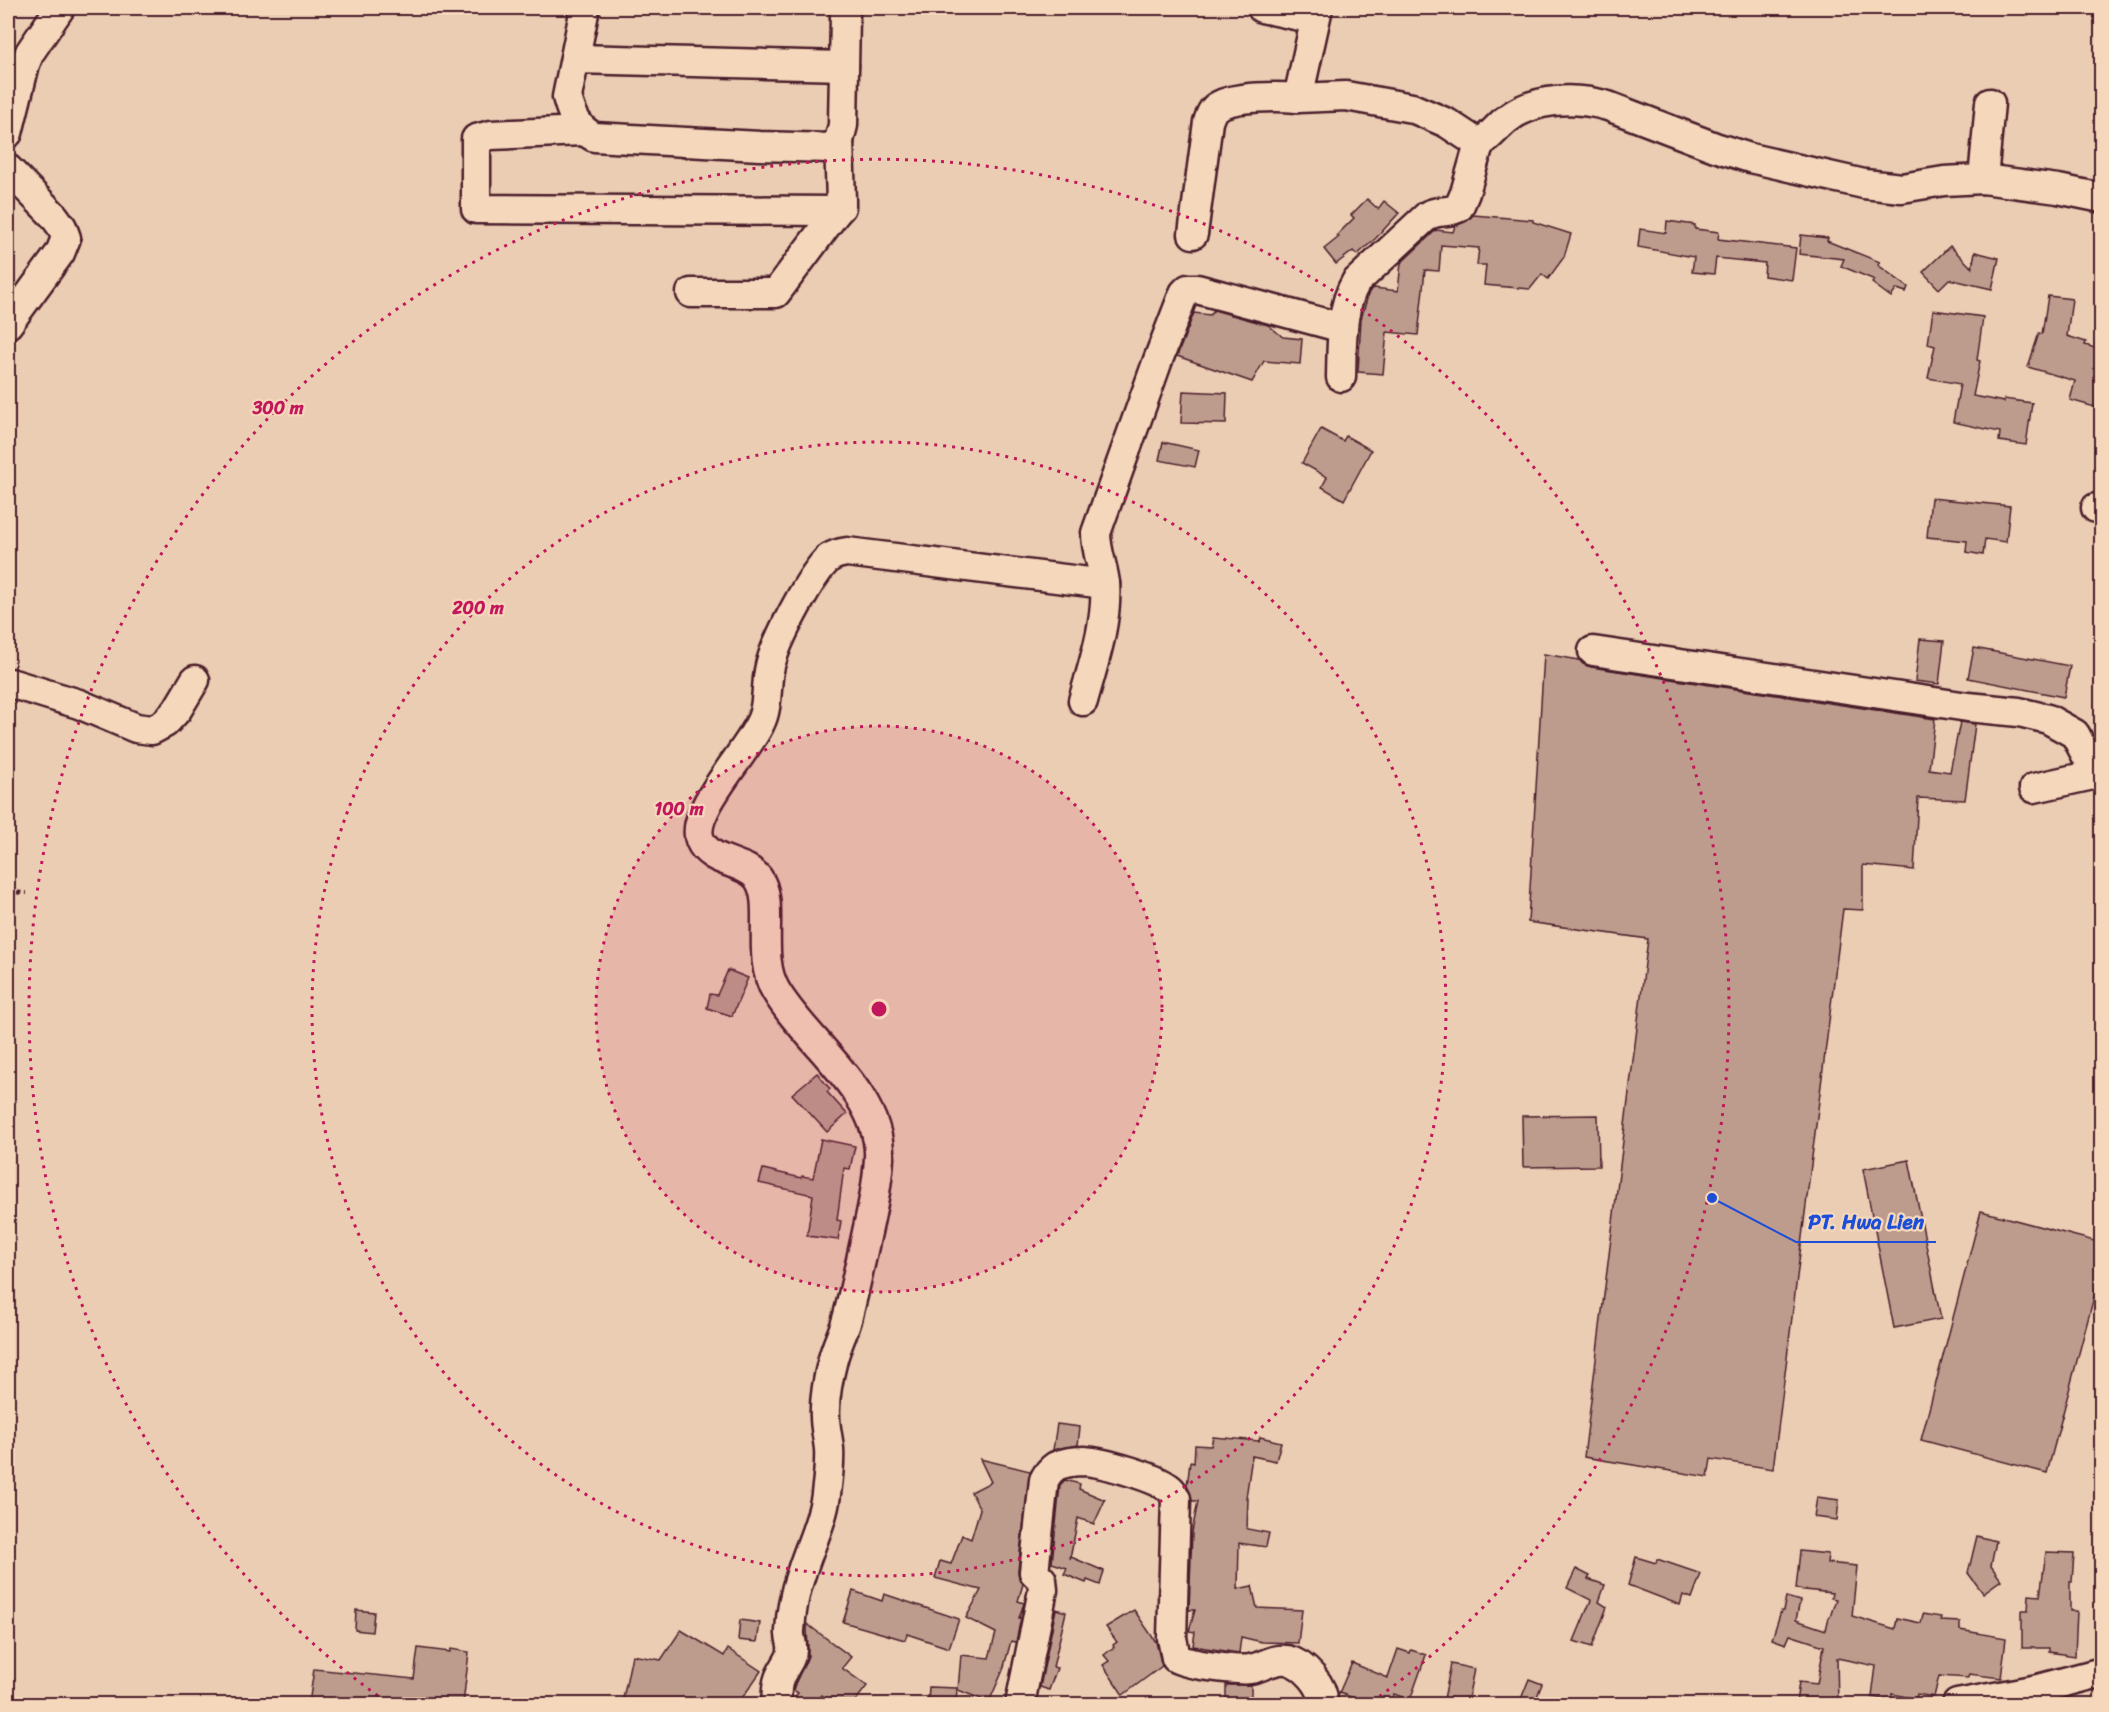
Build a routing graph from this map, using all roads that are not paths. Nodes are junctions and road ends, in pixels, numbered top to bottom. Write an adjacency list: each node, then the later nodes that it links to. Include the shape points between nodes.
1 (60, 8): 11 (street, via 25,64)
2 (585, 8): 6 (street)
3 (844, 8): 7 (street)
4 (1262, 8): 5 (street)
5 (1316, 13): 8 (street)
6 (574, 59): 7 (street); 10 (street, via 567,98)
7 (844, 66): 12 (street)
8 (1298, 98): 13 (street, via 1346,96 1412,108 1447,123); 18 (street, via 1240,100 1217,106 1211,113)
9 (1990, 103): 15 (street)
10 (583, 131): 12 (street, via 594,136 760,146 830,148); 17 (street, via 476,139 476,209)
11 (8, 133)
12 (839, 141): 17 (street, via 841,207)
13 (1479, 144): 15 (street, via 1520,110 1554,101 1590,101 1732,153 1864,184 1902,188); 21 (street, via 1459,207 1427,216 1356,282)
14 (8, 169): 20 (street, via 54,216 66,238 60,253)
15 (1983, 178): 16 (street)
16 (2102, 198)
17 (837, 211): 19 (street, via 776,293)
18 (1193, 234)
19 (691, 293)
20 (8, 324)
21 (1343, 328): 22 (street); 23 (street, via 1197,290 1184,293 1096,533)
22 (1341, 377)
23 (1105, 584): 27 (street, via 1101,636); 31 (street, via 847,552 836,554 820,569 789,620 771,660 764,714 699,821 701,842 708,850 759,879 764,893 767,971 774,989 865,1107 876,1128 879,1154 875,1197 828,1383 825,1418 830,1462 826,1497 797,1587 790,1629 792,1650 779,1678)
24 (1593, 651): 28 (street, via 2048,719 2075,734)
25 (195, 680): 26 (street, via 171,716 152,730 136,728 79,704)
26 (8, 685)
27 (1083, 701)
28 (2099, 774): 29 (street)
29 (2034, 788)
30 (2102, 1672): 34 (street)
31 (776, 1704)
32 (1020, 1704): 33 (street, via 1044,1590 1042,1580 1034,1572 1044,1480 1057,1466 1083,1461 1134,1472 1173,1491 1176,1499 1172,1638 1176,1658 1187,1663 1247,1669 1275,1660 1294,1663 1310,1675 1322,1692)
33 (1323, 1704)
34 (1957, 1704)

